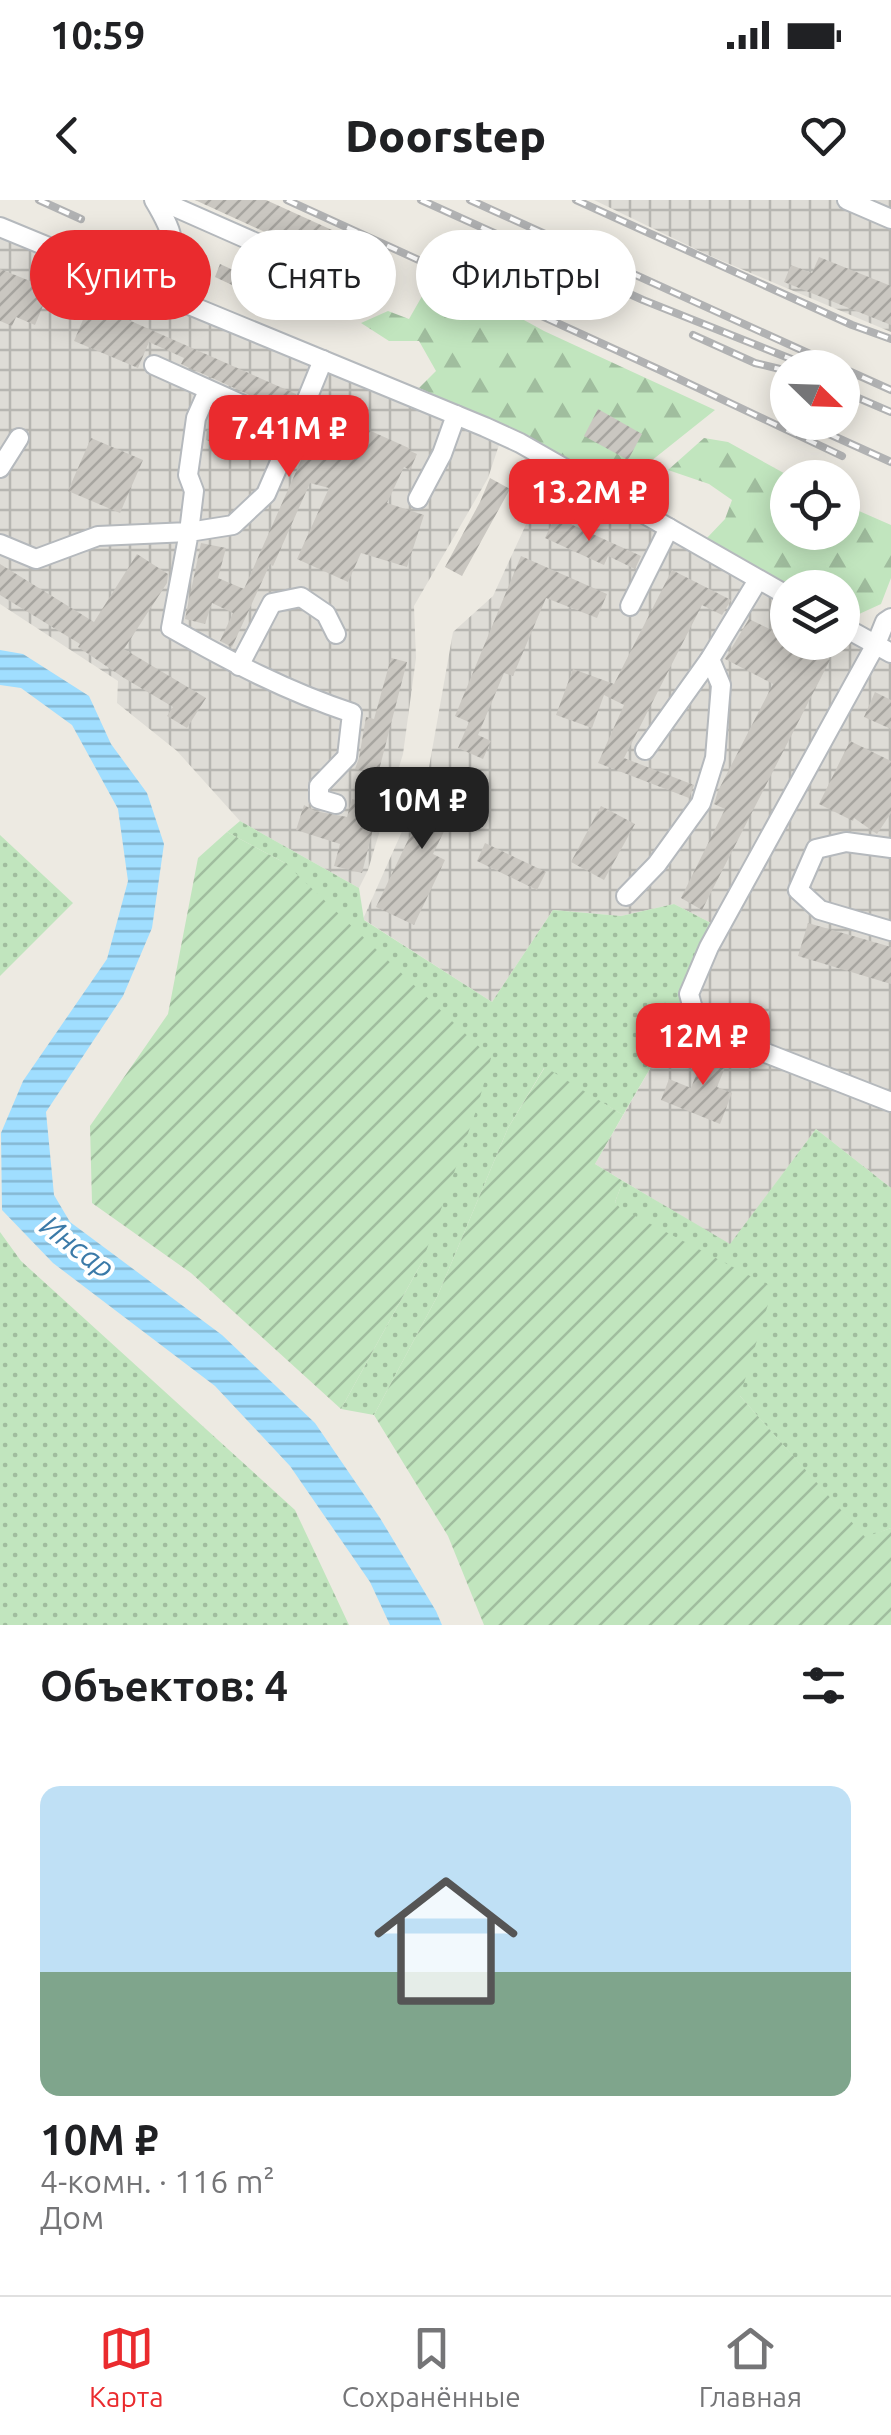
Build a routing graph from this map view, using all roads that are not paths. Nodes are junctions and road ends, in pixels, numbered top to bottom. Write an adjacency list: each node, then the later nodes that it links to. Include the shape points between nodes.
1 (156, 200): 5 (street); 6 (street)
2 (847, 200): 3 (street)
3 (891, 219)
4 (0, 227): 7 (street)
5 (170, 230)
6 (231, 233)
7 (30, 239)
8 (211, 314): 9 (street)
9 (324, 360): 12 (street); 13 (street)
10 (154, 366): 11 (street)
11 (208, 390): 18 (street, via 190,456); 18 (street, via 296,425 266,494 233,525)
12 (307, 399)
13 (456, 415): 16 (street); 17 (street, via 520,443)
14 (19, 438): 15 (street)
15 (0, 468)
16 (418, 499)
17 (669, 528): 20 (street); 22 (street)
18 (188, 532): 19 (street, via 98,536 36,559); 28 (street, via 171,628)
19 (0, 544)
20 (758, 580): 21 (street); 27 (street)
21 (770, 586)
22 (630, 606)
23 (891, 618): 26 (street)
24 (336, 634): 28 (street, via 326,614 301,598 272,603)
25 (860, 636): 26 (street)
26 (883, 649): 34 (street, via 709,948 689,994 696,1020 725,1037)
27 (710, 658): 29 (street); 32 (street, via 721,685 715,758 701,803)
28 (239, 666): 30 (street, via 352,713 347,757 319,786 319,799)
29 (646, 750)
30 (336, 804)
31 (891, 848): 33 (street, via 846,842 816,849 798,890 820,910)
32 (626, 896)
33 (891, 931)
34 (891, 1102)

